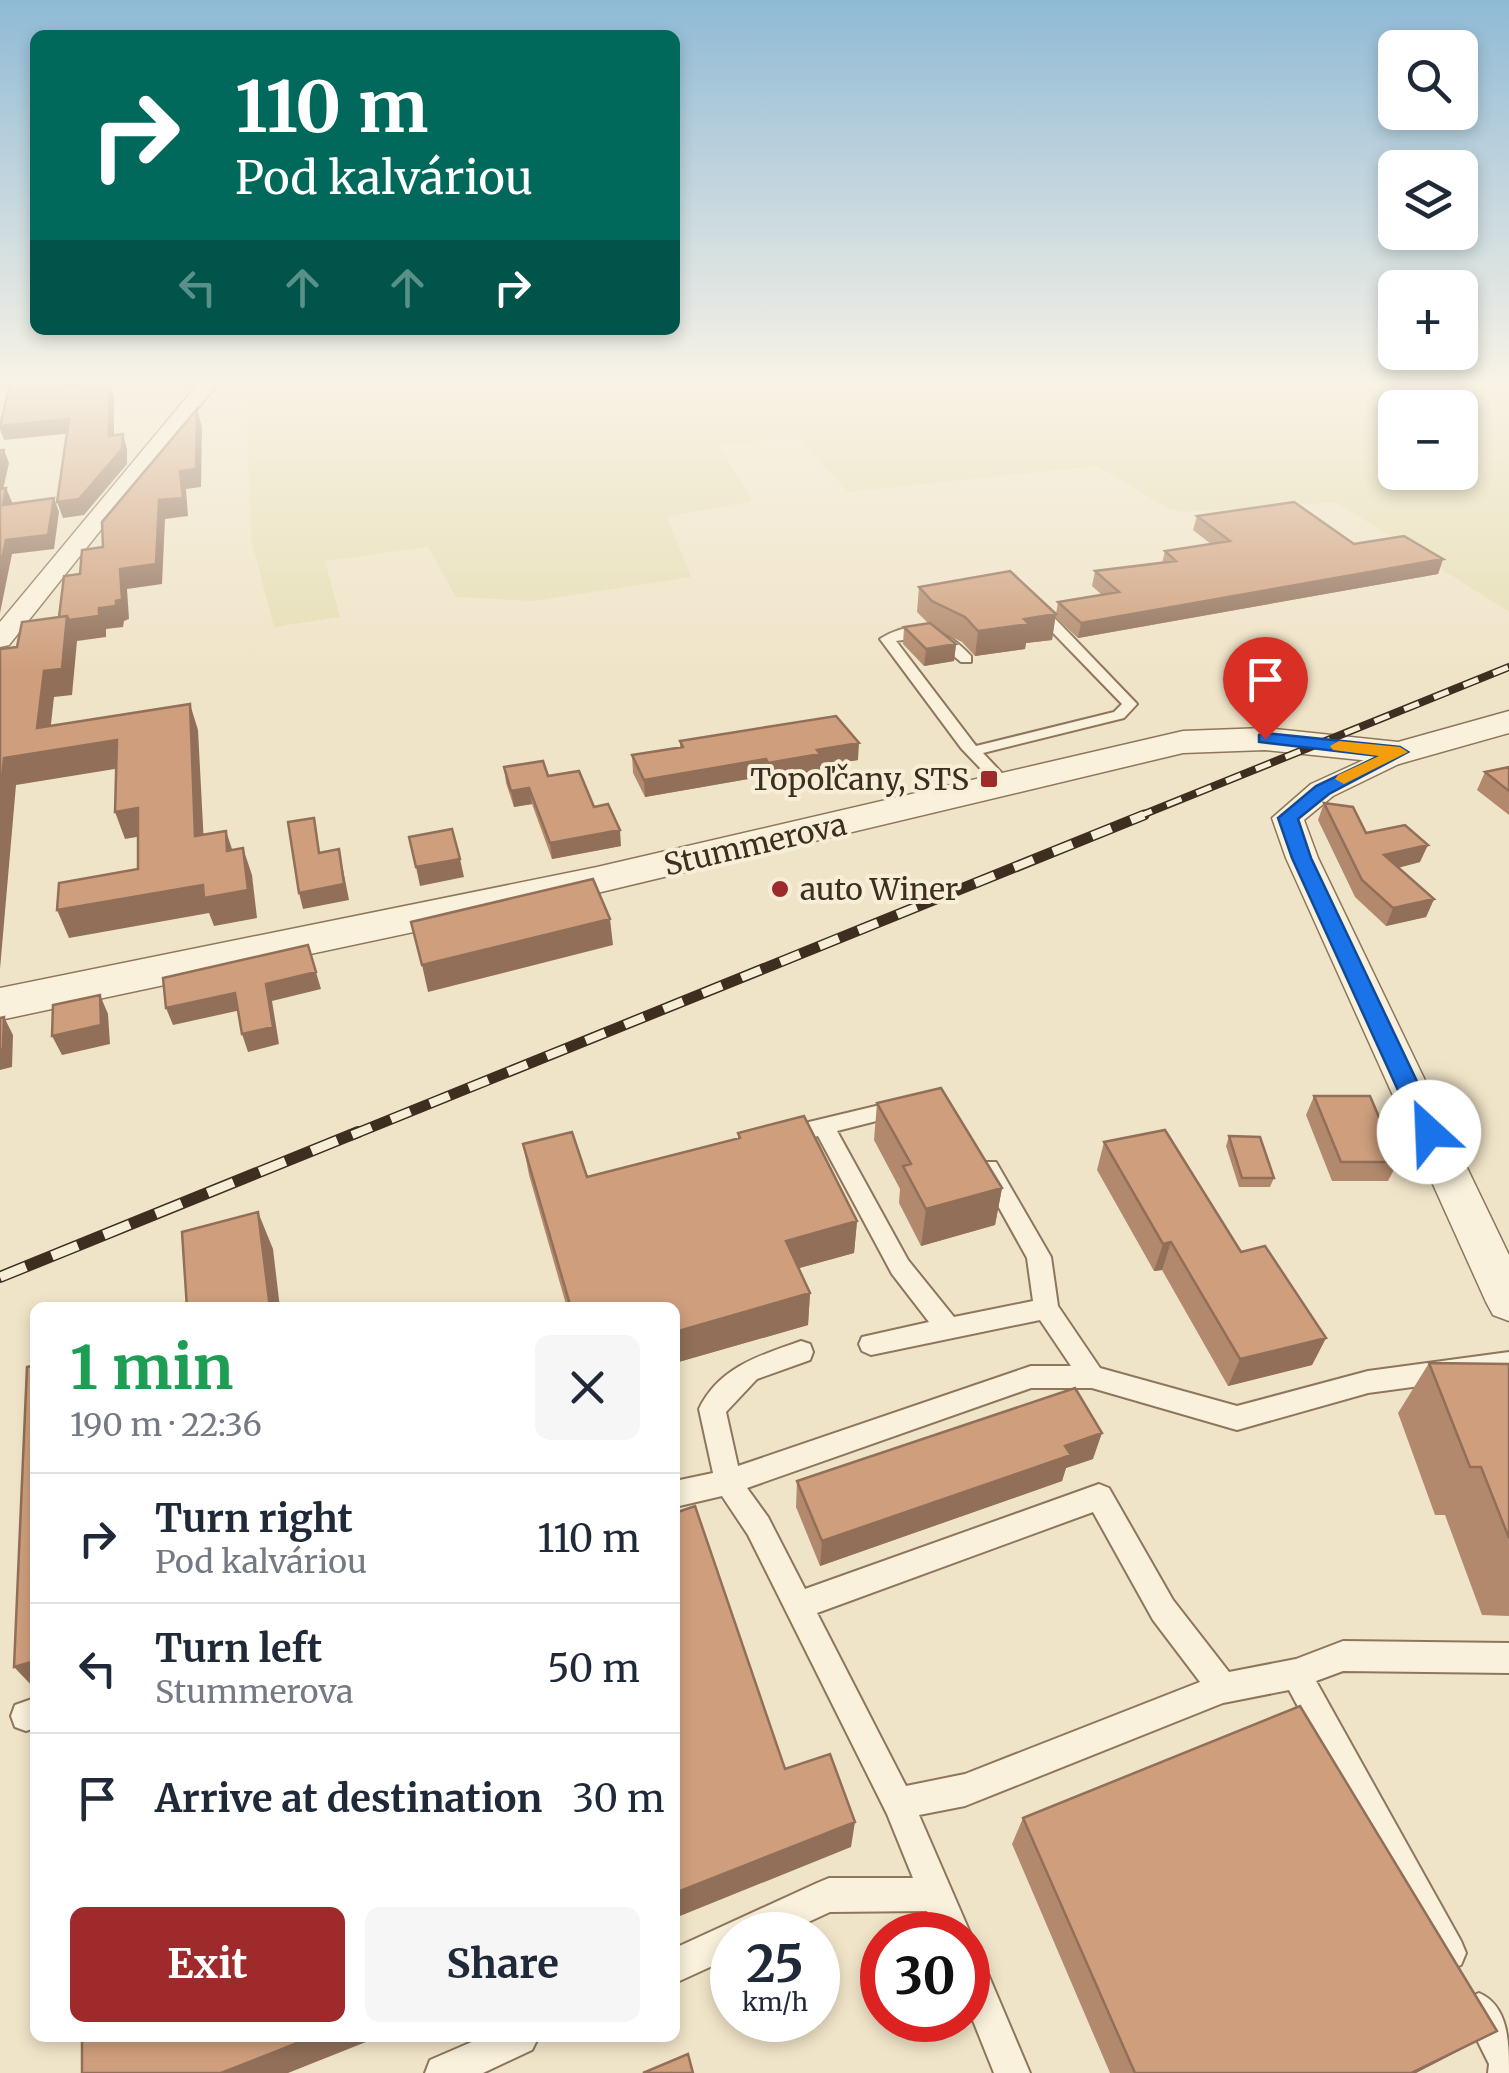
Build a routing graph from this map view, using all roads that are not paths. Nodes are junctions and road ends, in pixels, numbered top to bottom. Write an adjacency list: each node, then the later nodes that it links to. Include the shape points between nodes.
1 (133, 476): 3 (street)
2 (1021, 593): 6 (lane, via 1130,704 1119,715)
3 (0, 639)
4 (966, 659): 6 (lane, via 942,632 887,639)
5 (1509, 722): 7 (street, Stummerova)
6 (972, 751): 8 (lane)
7 (1400, 752): 8 (street, Stummerova, via 1265,739 1183,742); 14 (street, via 1322,790 1288,818)
8 (1005, 785): 9 (street, Stummerova, via 597,880)
9 (0, 1004)
10 (929, 1101): 11 (lane)
11 (824, 1126): 12 (lane); 16 (lane, via 900,1267)
12 (771, 1140)
13 (974, 1145): 15 (lane, via 1039,1257)
14 (1509, 1302)
15 (1046, 1308): 16 (lane); 20 (lane)
16 (947, 1326): 17 (lane)
17 (871, 1344)
18 (801, 1352): 21 (lane, via 748,1371 712,1410)
19 (1509, 1363): 20 (lane, via 1368,1382 1237,1418)
20 (1092, 1378): 21 (lane, via 1032,1377)
21 (728, 1482): 22 (lane); 23 (lane)
22 (680, 1493)
23 (798, 1606): 26 (lane, via 1099,1497 1163,1610); 27 (lane)
24 (1509, 1658): 25 (lane, via 1343,1656)
25 (1296, 1674): 26 (lane); 37 (lane, via 1507,2062)
26 (1222, 1688): 27 (lane, via 965,1790)
27 (898, 1803): 28 (lane)
28 (936, 1894): 29 (lane, via 829,1895); 30 (lane)
29 (792, 1912)
30 (944, 1912)
31 (710, 1950): 32 (lane)
32 (680, 1964)
33 (990, 2020): 36 (lane)
34 (511, 2042): 35 (lane)
35 (443, 2073)
36 (1012, 2073)
37 (1506, 2073)

